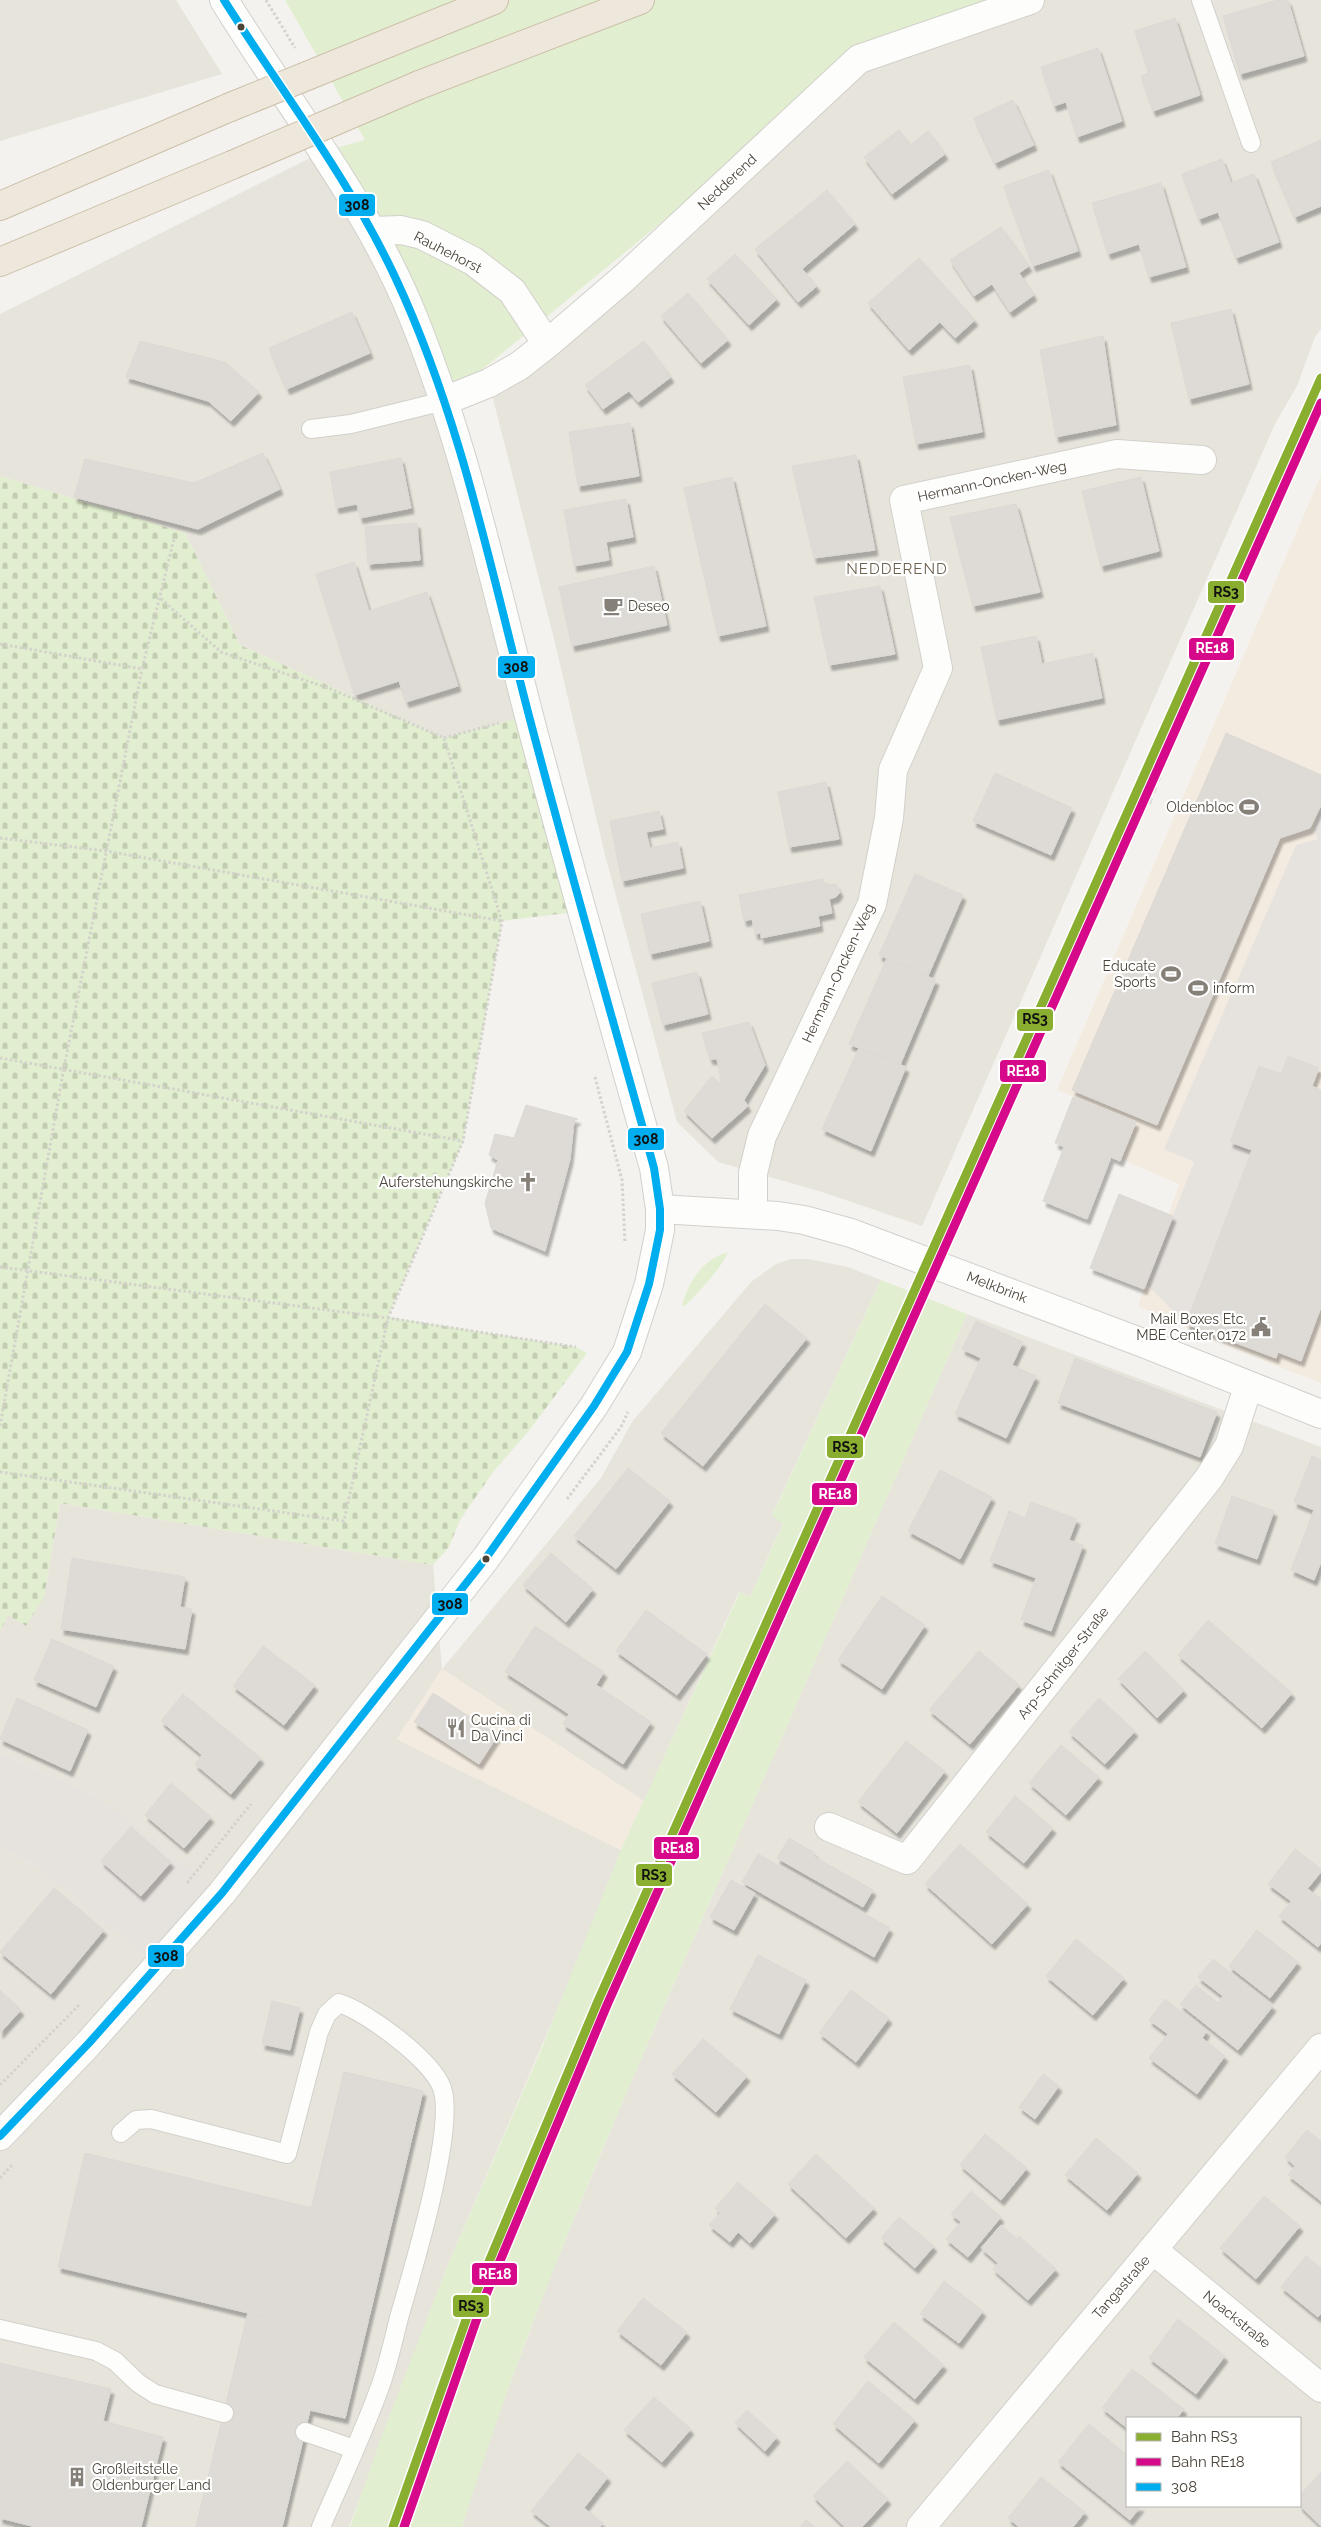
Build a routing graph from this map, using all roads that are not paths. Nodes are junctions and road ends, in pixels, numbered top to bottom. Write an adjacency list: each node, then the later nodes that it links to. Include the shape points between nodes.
1 (224, 0): 8 (street)
2 (494, 0): 7 (highway, bridge, via 228,108)
3 (640, 0): 9 (highway, bridge, via 419,85)
4 (1030, 0): 10 (street, Nedderend, via 859,60 624,278)
5 (1201, 0): 6 (lane)
6 (1251, 143)
7 (0, 206)
8 (373, 231): 10 (street, Rauhehorst, via 401,230 422,236 473,261 512,291); 11 (street, via 414,318)
9 (0, 262)
10 (547, 344): 11 (street, Nedderend, via 519,366 489,383)
11 (444, 401): 12 (lane, via 351,424); 14 (street, via 475,502 529,716 644,1133)
12 (311, 429)
13 (1202, 460): 15 (street, Hermann-Oncken-Weg, via 1117,454 904,500 938,668 893,770 889,818 872,904 762,1136 753,1173)
14 (660, 1209): 15 (street, Melkbrink); 21 (street, via 656,1251 627,1352 560,1455 413,1654 222,1893 89,2043)
15 (753, 1214): 16 (street, Melkbrink, via 804,1220 884,1244 1143,1343)
16 (1248, 1387): 17 (street, Melkbrink); 18 (street, Arp-Schnitger-Straße, via 1231,1440 1219,1464 907,1860)
17 (1321, 1414)
18 (829, 1827)
19 (1321, 2048): 22 (street, Tangastraße)
20 (121, 2133): 27 (lane, via 136,2120 151,2119 287,2154 319,2032 327,2014 339,2003 354,2008 423,2061 442,2088 445,2119 440,2149 382,2383)
21 (0, 2136)
22 (1153, 2250): 24 (street, Noackstraße); 29 (street, Tangastraße)
23 (0, 2329): 25 (lane, via 96,2351 155,2394)
24 (1321, 2388)
25 (224, 2413)
26 (305, 2432): 27 (lane)
27 (354, 2449): 28 (lane)
28 (321, 2527)
29 (921, 2527)

